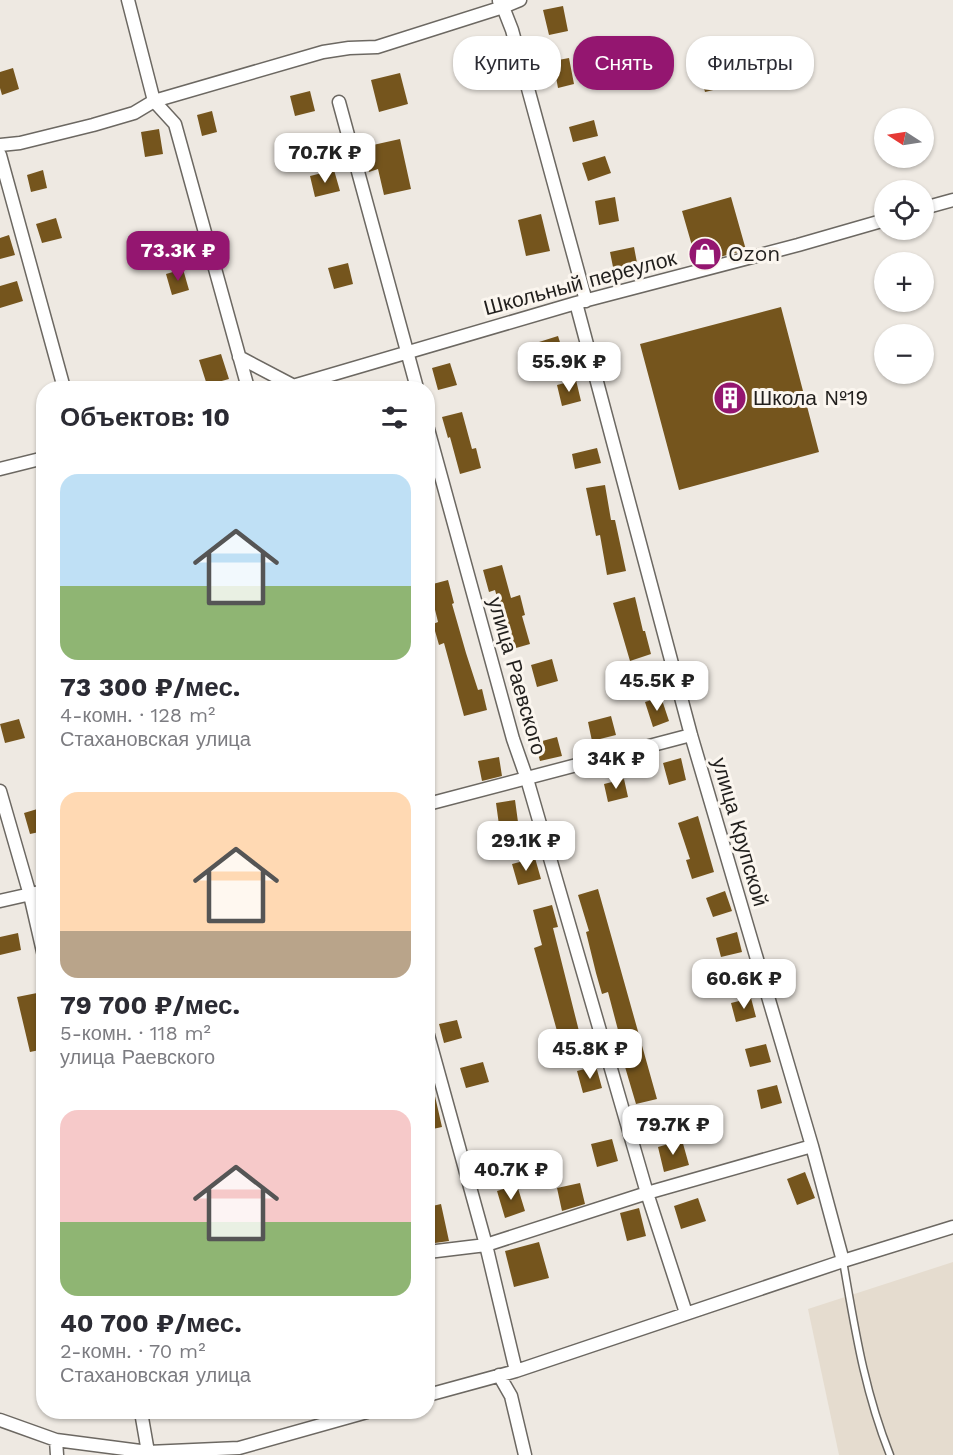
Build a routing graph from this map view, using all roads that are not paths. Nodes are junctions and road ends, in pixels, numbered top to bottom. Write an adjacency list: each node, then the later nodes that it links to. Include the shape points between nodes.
1 (128, 0): 4 (street)
2 (520, 0): 3 (street)
3 (500, 3): 4 (street, via 377,47 323,52); 11 (street, улица Крупской, via 512,30 558,195)
4 (154, 101): 6 (street, via 134,113 93,125); 13 (street, via 175,124)
5 (339, 102): 12 (street)
6 (0, 145)
7 (0, 155): 14 (street)
8 (953, 200): 9 (street)
9 (934, 205)
10 (874, 223): 11 (street, Школьный переулок)
11 (581, 302): 12 (street, Школьный переулок); 22 (street, улица Крупской)
12 (407, 353): 17 (street, Школьный переулок); 18 (street)
13 (239, 357): 15 (street); 16 (street)
14 (62, 381)
15 (246, 381)
16 (280, 381)
17 (311, 381)
18 (415, 381)
19 (435, 455): 23 (street, улица Раевского)
20 (36, 460): 21 (street)
21 (0, 469)
22 (691, 735): 23 (street); 31 (street, улица Крупской)
23 (527, 778): 25 (street); 32 (street, улица Раевского)
24 (0, 791): 27 (street)
25 (435, 802)
26 (36, 893): 27 (street)
27 (30, 895): 28 (street); 29 (street)
28 (0, 901)
29 (36, 921)
30 (435, 1060): 34 (street)
31 (812, 1146): 32 (street); 36 (street, улица Крупской)
32 (646, 1193): 34 (street); 37 (street, улица Раевского)
33 (953, 1227): 36 (street)
34 (486, 1245): 35 (street); 38 (street)
35 (435, 1251)
36 (843, 1260): 37 (street); 48 (lane, via 862,1373)
37 (686, 1313): 38 (street)
38 (516, 1371): 39 (street)
39 (499, 1375): 40 (street); 47 (street, via 511,1396)
40 (435, 1393)
41 (142, 1419): 45 (street)
42 (338, 1419): 45 (street, via 239,1448)
43 (0, 1420): 44 (street)
44 (56, 1440): 45 (street); 46 (street)
45 (147, 1454)
46 (57, 1455)
47 (525, 1455)
48 (890, 1455)

